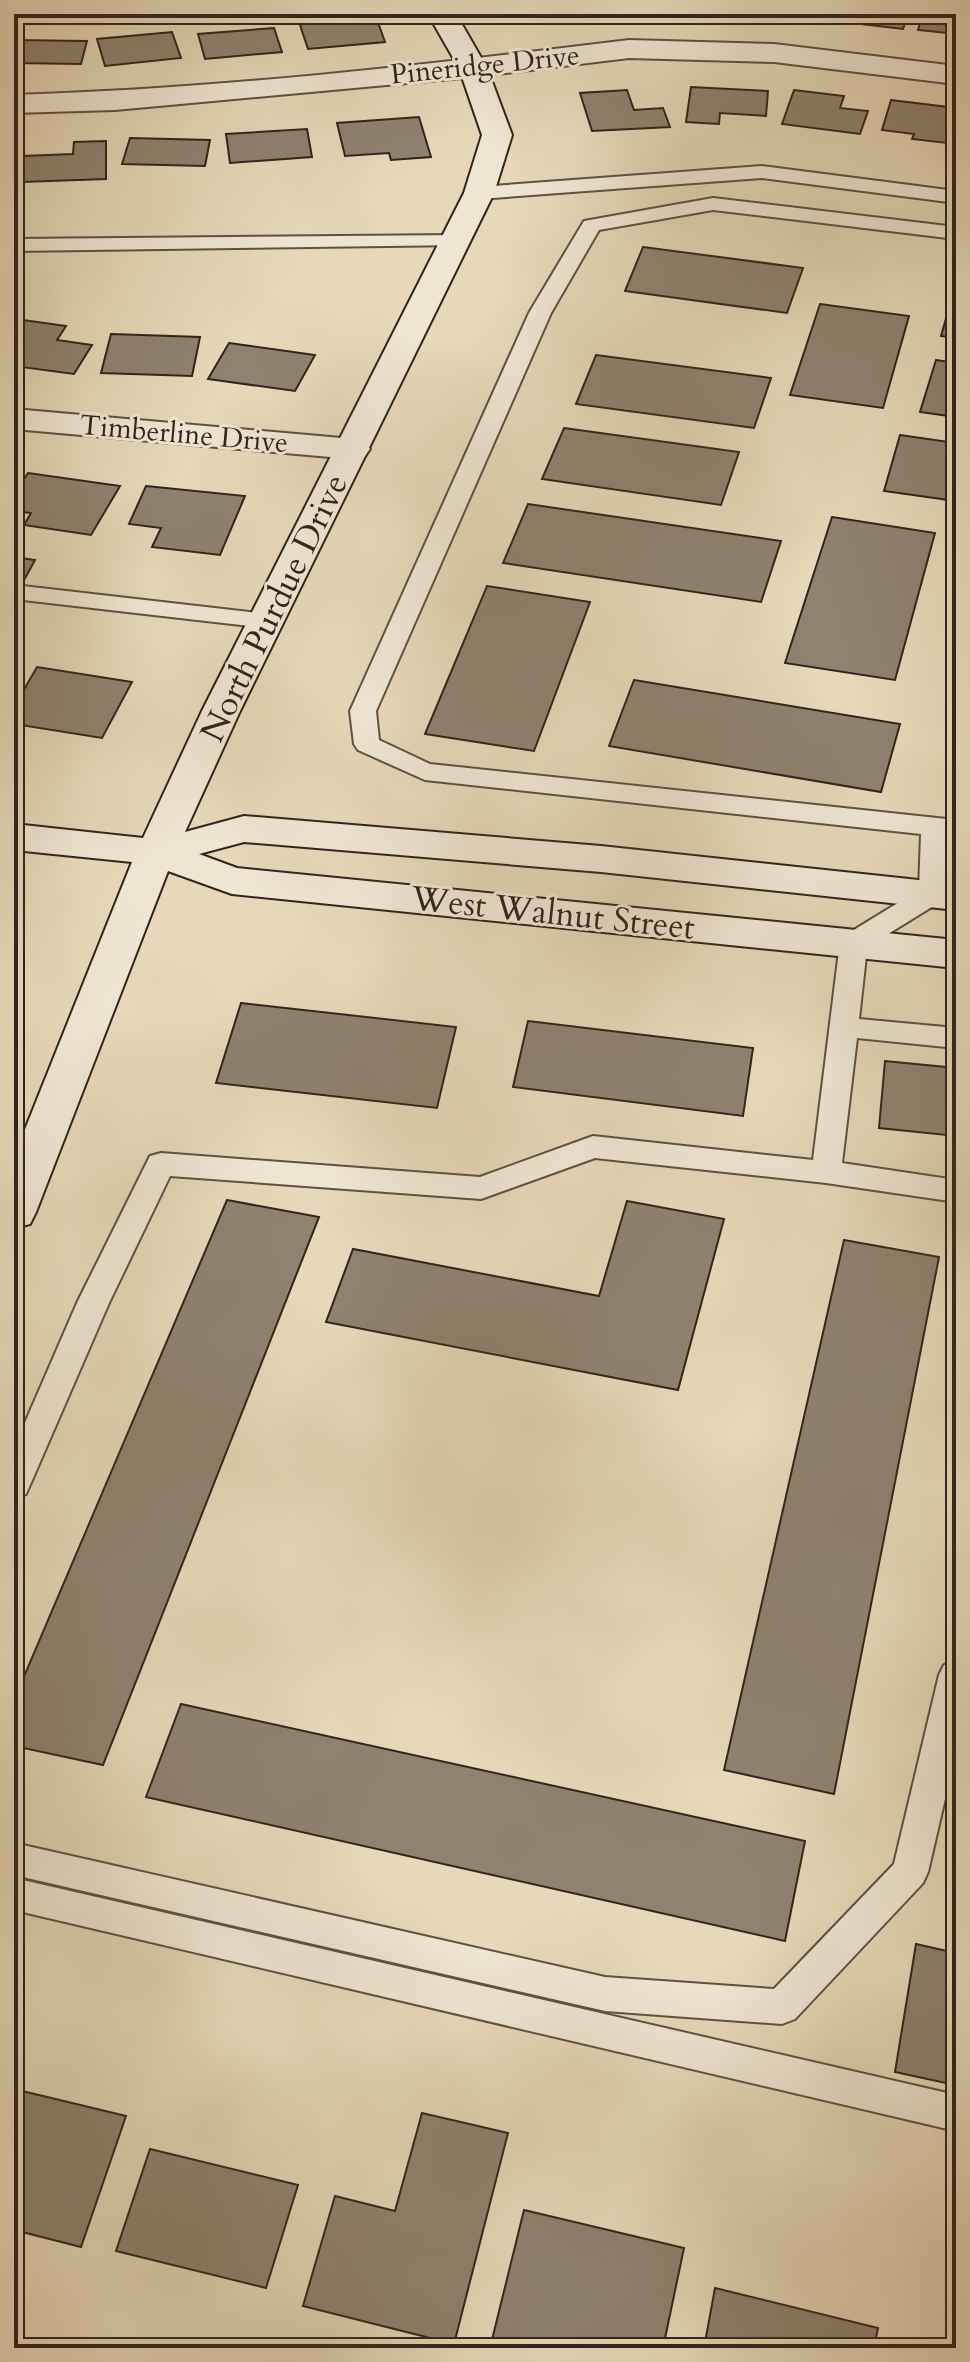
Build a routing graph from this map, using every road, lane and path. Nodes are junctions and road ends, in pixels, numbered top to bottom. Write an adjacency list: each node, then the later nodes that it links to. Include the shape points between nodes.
1 (442, 14): 2 (street, North Purdue Drive)
2 (473, 68): 3 (street, Pineridge Drive, via 629,49 707,49); 4 (street, Pineridge Drive, via 115,101); 5 (street, North Purdue Drive, via 497,135)
3 (956, 75)
4 (14, 104)
5 (479, 193): 6 (lane, via 762,172); 8 (street, North Purdue Drive)
6 (956, 197)
7 (956, 233): 14 (lane, via 713,204 591,225 540,313 363,711 367,744 425,772)
8 (456, 241): 9 (lane); 11 (street, North Purdue Drive)
9 (14, 245)
10 (14, 419): 11 (street, Timberline Drive)
11 (353, 449): 13 (street, North Purdue Drive)
12 (14, 592): 13 (lane)
13 (267, 621): 16 (street, North Purdue Drive)
14 (946, 828): 17 (lane)
15 (14, 837): 16 (street, West Walnut Street)
16 (156, 852): 17 (street, West Walnut Street, via 244,829 601,859); 18 (street, West Walnut Street, via 232,881); 24 (street, North Purdue Drive)
17 (945, 896): 18 (lane)
18 (854, 943): 19 (street, West Walnut Street); 20 (lane)
19 (956, 954)
20 (844, 1027): 21 (lane); 22 (lane)
21 (956, 1038)
22 (826, 1172): 23 (lane); 25 (lane, via 593,1147 481,1188 161,1164)
23 (956, 1191)
24 (17, 1197)
25 (14, 1485)
26 (956, 1675): 27 (lane, via 910,1872 782,2007 605,1994)
27 (14, 1859)
28 (14, 1894): 29 (lane)
29 (956, 2113)

